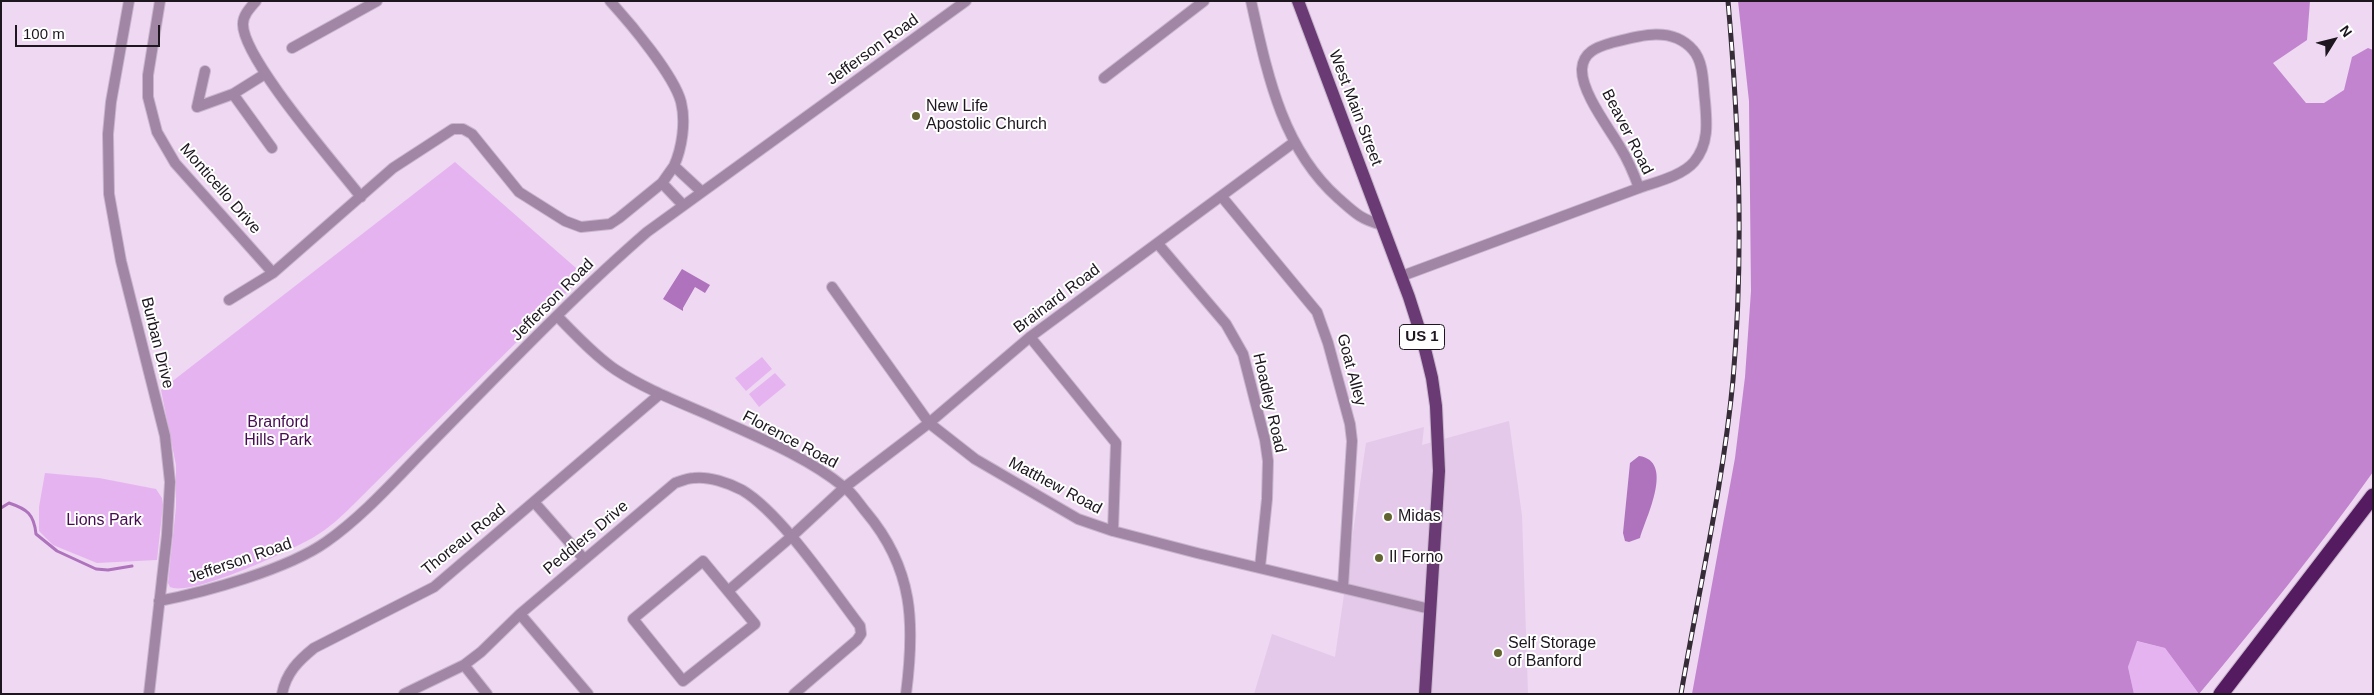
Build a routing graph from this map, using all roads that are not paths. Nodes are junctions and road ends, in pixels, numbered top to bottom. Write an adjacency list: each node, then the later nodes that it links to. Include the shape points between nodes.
1 (129, 1): 44 (street, Burban Drive, via 111,102 109,194 118,246 168,459 169,516)
2 (160, 1): 26 (street, Monticello Drive, via 148,75 148,96 157,132 175,163)
3 (256, 1): 12 (street, via 246,13 244,33)
4 (377, 1): 10 (street)
5 (610, 1): 17 (street, via 675,86 681,103 682,129)
6 (966, 1): 20 (street, Jefferson Road)
7 (1204, 1): 13 (street)
8 (1252, 1): 15 (street, via 1269,79)
9 (1298, 1): 24 (main road, West Main Street / US 1)
10 (292, 48)
11 (206, 71): 14 (street, via 197,107)
12 (265, 74): 14 (street); 21 (street)
13 (1104, 78)
14 (233, 94): 16 (street)
15 (1294, 144): 22 (street, Brainard Road); 24 (street, via 1325,187 1361,219)
16 (272, 148)
17 (674, 166): 18 (street); 20 (street)
18 (662, 183): 21 (street, via 610,224 581,227 565,221 519,192 472,134 463,129 453,129 393,168); 23 (street)
19 (1639, 188): 19 (street, Beaver Road, via 1620,147 1597,111 1582,70 1585,57 1595,48 1656,33 1682,41 1694,50 1704,90 1706,142 1692,164 1682,171); 27 (street, Beaver Road)
20 (702, 192): 23 (street, Jefferson Road)
21 (361, 197): 26 (street)
22 (1222, 197): 25 (street, Brainard Road); 42 (street, Goat Alley, via 1311,304 1320,318 1328,343 1352,441)
23 (683, 206): 30 (street, Jefferson Road, via 611,263)
24 (1382, 225): 27 (main road, West Main Street / US 1)
25 (1158, 244): 31 (street, Brainard Road); 41 (street, Hoadley Road, via 1226,324 1243,354 1268,461)
26 (273, 273): 29 (street)
27 (1402, 276): 45 (main road, West Main Street / US 1, via 1424,341 1436,406 1439,471)
28 (832, 286): 33 (street, Matthew Road)
29 (229, 300)
30 (557, 316): 32 (street, Florence Road, via 616,369); 44 (street, Jefferson Road, via 366,508 326,543 278,566)
31 (1030, 337): 33 (street, Brainard Road); 38 (street, via 1116,443)
32 (660, 394): 34 (street, Florence Road, via 760,438); 36 (street, Thoreau Road)
33 (929, 422): 34 (street, Brainard Road); 38 (street, Matthew Road, via 1004,476 1078,519)
34 (845, 487): 39 (street); 54 (street, Florence Road, via 883,535 901,571 912,629)
35 (2373, 496): 56 (highway)
36 (534, 502): 40 (street); 49 (street, Thoreau Road, via 434,586 314,648 297,662 284,681)
37 (2373, 509): 57 (highway)
38 (1113, 531): 41 (street, Matthew Road)
39 (791, 538): 40 (street, Peddlers Drive, via 762,506 741,490 718,481 694,478 675,483); 43 (street); 53 (street, Peddlers Drive, via 860,626 862,634)
40 (584, 559): 46 (street, Peddlers Drive)
41 (1260, 567): 42 (street, Matthew Road)
42 (1343, 586): 45 (street, Matthew Road)
43 (728, 591): 43 (street, via 755,624 683,681 633,619 703,561)
44 (159, 601): 48 (street, Burban Drive)
45 (1430, 609): 55 (main road, West Main Street / US 1)
46 (520, 614): 47 (street, Peddlers Drive, via 482,652); 52 (street)
47 (464, 665): 50 (street, Peddlers Drive); 51 (street)
48 (149, 694)
49 (282, 694)
50 (404, 694)
51 (487, 694)
52 (588, 694)
53 (794, 694)
54 (906, 694)
55 (1424, 694)
56 (2221, 694)
57 (2231, 694)

